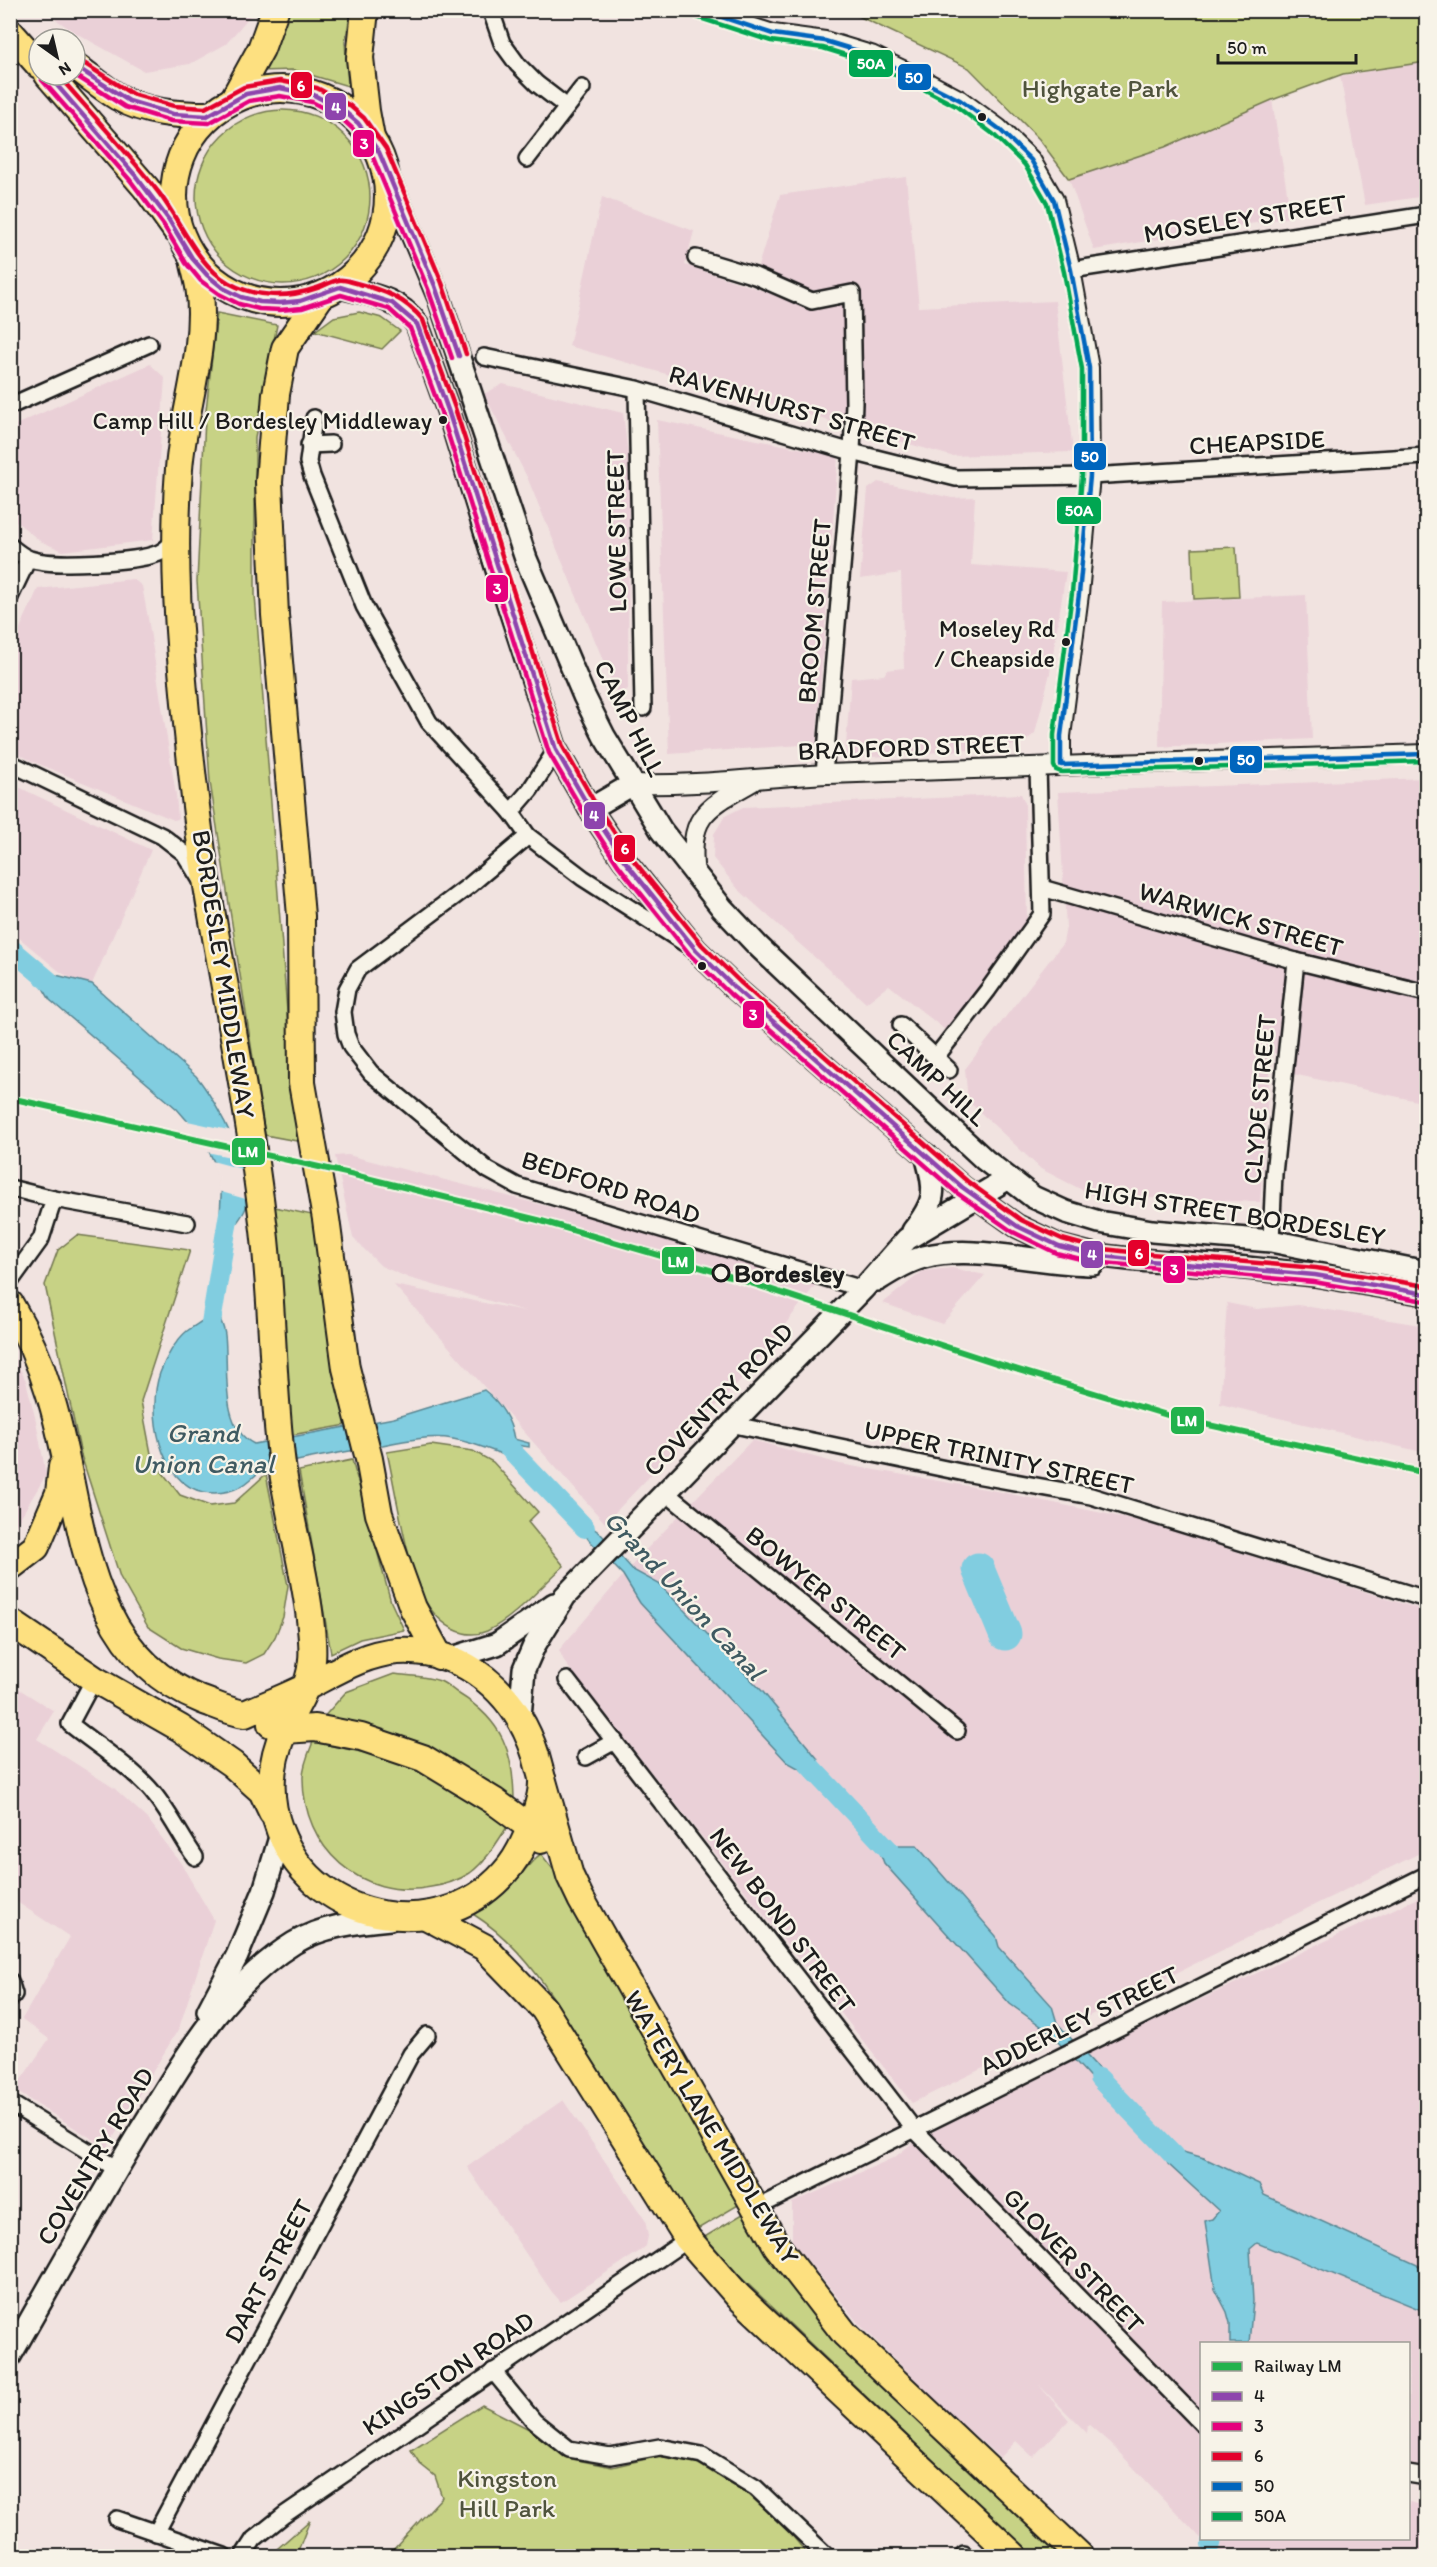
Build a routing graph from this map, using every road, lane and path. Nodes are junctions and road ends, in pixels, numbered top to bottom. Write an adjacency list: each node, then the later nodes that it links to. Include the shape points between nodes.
1 (275, 10): 12 (highway, via 261,49)
2 (494, 10): 13 (street, via 492,14 507,50 537,84)
3 (699, 10): 21 (street, via 773,34 825,41 871,56 960,100 998,128 1031,160 1043,178 1054,200)
4 (10, 21): 7 (highway)
5 (363, 23): 15 (highway, via 360,58)
6 (10, 32): 8 (highway)
7 (27, 33)
8 (27, 51)
9 (87, 75): 14 (highway, via 117,97 146,109)
10 (58, 87): 19 (highway, via 146,188)
11 (582, 88): 13 (street)
12 (233, 100): 14 (highway); 15 (highway, via 262,90 294,89 324,98 351,114)
13 (567, 107): 16 (street)
14 (209, 116): 19 (highway, via 188,141 176,172 173,205)
15 (371, 138): 17 (highway)
16 (527, 159)
17 (384, 167): 22 (highway, via 388,205 381,234 368,260); 45 (main road, CAMP HILL, via 439,298 526,559 584,696)
18 (1426, 214): 21 (street, MOSELEY STREET)
19 (187, 248): 22 (highway, via 212,280 236,295 264,303 292,304); 33 (highway, BORDESLEY MIDDLEWAY, via 200,295 200,322 179,465)
20 (696, 258): 30 (street, BROOM STREET, via 755,276 812,301 852,292)
21 (1071, 270): 32 (street, via 1089,368)
22 (330, 292): 38 (main road, via 392,301 417,324); 79 (highway, via 285,348 276,394 269,483 274,615 301,916 302,1083 346,1368 379,1514 414,1608)
23 (149, 344): 26 (street)
24 (484, 357): 25 (street, RAVENHURST STREET)
25 (637, 389): 30 (street, RAVENHURST STREET); 37 (street, LOWE STREET)
26 (10, 406)
27 (314, 418): 29 (street)
28 (331, 444): 29 (street)
29 (309, 445): 47 (street, via 312,476 364,606 429,722)
30 (852, 452): 32 (street, RAVENHURST STREET, via 956,478); 43 (street, BROOM STREET)
31 (1426, 456): 32 (street, CHEAPSIDE)
32 (1090, 476): 41 (street, via 1060,736)
33 (177, 538): 35 (street, via 161,552 143,558 46,562); 51 (highway, BORDESLEY MIDDLEWAY, via 190,755)
34 (10, 546): 35 (street)
35 (28, 559): 36 (street)
36 (10, 597)
37 (643, 708)
38 (556, 750): 46 (main road); 47 (street)
39 (1426, 754): 41 (street, BRADFORD STREET)
40 (10, 763): 51 (street, via 162,836 195,867)
41 (1061, 765): 42 (street, BRADFORD STREET)
42 (1038, 767): 43 (street, BRADFORD STREET); 50 (street)
43 (825, 774): 44 (street, BRADFORD STREET)
44 (756, 780): 45 (street, BRADFORD STREET); 49 (street, BRADFORD STREET, via 712,805 695,828)
45 (633, 784): 46 (main road); 49 (main road, CAMP HILL)
46 (590, 809): 52 (main road, via 624,860)
47 (511, 812): 48 (street)
48 (528, 836): 52 (street, via 583,878); 69 (street, BEDFORD ROAD, via 358,969 346,989 343,1012 351,1047 370,1073 488,1170 517,1186)
49 (694, 875): 59 (main road, CAMP HILL, via 758,946)
50 (1042, 888): 53 (street, WARWICK STREET); 56 (street, via 1042,914)
51 (210, 901): 82 (highway, BORDESLEY MIDDLEWAY, via 264,1232 283,1470 310,1615 313,1654)
52 (696, 950): 58 (main road)
53 (1296, 961): 54 (street, WARWICK STREET); 65 (street, CLYDE STREET)
54 (1426, 993)
55 (900, 1025): 56 (street)
56 (936, 1057): 57 (street)
57 (949, 1070)
58 (926, 1155): 62 (main road); 64 (main road, COVENTRY ROAD, via 933,1178 932,1202)
59 (1007, 1179): 62 (main road, COVENTRY ROAD); 65 (main road, HIGH STREET BORDESLEY, via 1033,1197 1099,1222 1152,1231)
60 (10, 1188): 61 (street)
61 (54, 1198): 63 (street); 68 (street, via 41,1239)
62 (977, 1198): 64 (main road, COVENTRY ROAD); 66 (main road, HIGH STREET BORDESLEY, via 1017,1226 1059,1246)
63 (187, 1223)
64 (908, 1239): 69 (main road, COVENTRY ROAD)
65 (1271, 1241): 67 (main road, HIGH STREET BORDESLEY)
66 (1138, 1260): 69 (main road, via 1091,1264 947,1253 922,1257); 70 (main road, HIGH STREET BORDESLEY, via 1315,1275)
67 (1426, 1272)
68 (10, 1282)
69 (863, 1289): 72 (main road, COVENTRY ROAD)
70 (1426, 1294)
71 (10, 1304): 73 (highway, via 49,1392)
72 (730, 1424): 74 (main road, COVENTRY ROAD); 77 (street, UPPER TRINITY STREET, via 1092,1496)
73 (64, 1451): 75 (highway, via 60,1493 36,1547); 83 (highway, via 90,1564 108,1615 124,1640 167,1683)
74 (665, 1492): 76 (main road, COVENTRY ROAD); 86 (street, BOWYER STREET)
75 (10, 1567)
76 (566, 1596): 79 (main road, COVENTRY ROAD, via 497,1644); 84 (main road, COVENTRY ROAD, via 524,1669)
77 (1426, 1599)
78 (10, 1622): 80 (highway)
79 (444, 1657): 82 (highway, WATERY LANE MIDDLEWAY, via 414,1651 371,1655); 84 (highway, WATERY LANE MIDDLEWAY, via 490,1682)
80 (94, 1679): 91 (highway, via 180,1728 232,1764 262,1791); 92 (street, via 70,1724 148,1786)
81 (567, 1680): 87 (street, NEW BOND STREET)
82 (306, 1687): 83 (highway, WATERY LANE MIDDLEWAY); 85 (highway, BORDESLEY MIDDLEWAY)
83 (245, 1714): 85 (highway)
84 (520, 1717): 89 (highway, WATERY LANE MIDDLEWAY)
85 (284, 1730): 90 (highway, via 315,1728 361,1737 423,1758); 91 (highway, BORDESLEY MIDDLEWAY, via 271,1777)
86 (957, 1731)
87 (615, 1741): 88 (street); 102 (street, NEW BOND STREET)
88 (586, 1756)
89 (542, 1778): 90 (highway); 94 (highway, WATERY LANE MIDDLEWAY)
90 (531, 1828): 94 (highway); 95 (highway, via 521,1849 497,1880 464,1904)
91 (279, 1829): 96 (highway, via 290,1853 319,1887 356,1909); 100 (main road, COVENTRY ROAD, via 260,1902)
92 (195, 1857)
93 (1426, 1875): 102 (street, ADDERLEY STREET)
94 (570, 1876): 104 (highway, WATERY LANE MIDDLEWAY)
95 (426, 1916): 96 (highway); 105 (highway, via 484,1947 544,2009)
96 (400, 1918): 100 (main road, COVENTRY ROAD, via 351,1923 296,1942 231,1995)
97 (10, 1981): 98 (street, via 14,1994)
98 (10, 2000)
99 (427, 2035): 112 (street, DART STREET, via 411,2054)
100 (192, 2047): 103 (main road, COVENTRY ROAD)
101 (10, 2103): 103 (street)
102 (913, 2128): 104 (street, ADDERLEY STREET); 108 (street, GLOVER STREET)
103 (117, 2169): 106 (main road, COVENTRY ROAD)
104 (754, 2209): 117 (highway, WATERY LANE MIDDLEWAY, via 777,2246 845,2334)
105 (688, 2239): 107 (street, KINGSTON ROAD); 116 (highway, via 738,2296)
106 (10, 2356)
107 (493, 2371): 114 (street, KINGSTON ROAD, via 284,2515 254,2539); 115 (street, via 534,2421 568,2449 610,2456 660,2447 702,2455 756,2488)
108 (1200, 2422)
109 (1410, 2474): 110 (street)
110 (1426, 2477)
111 (117, 2519): 112 (street)
112 (156, 2533): 113 (street)
113 (224, 2556)
114 (243, 2556)
115 (828, 2556)
116 (1014, 2556)
117 (1080, 2556)

